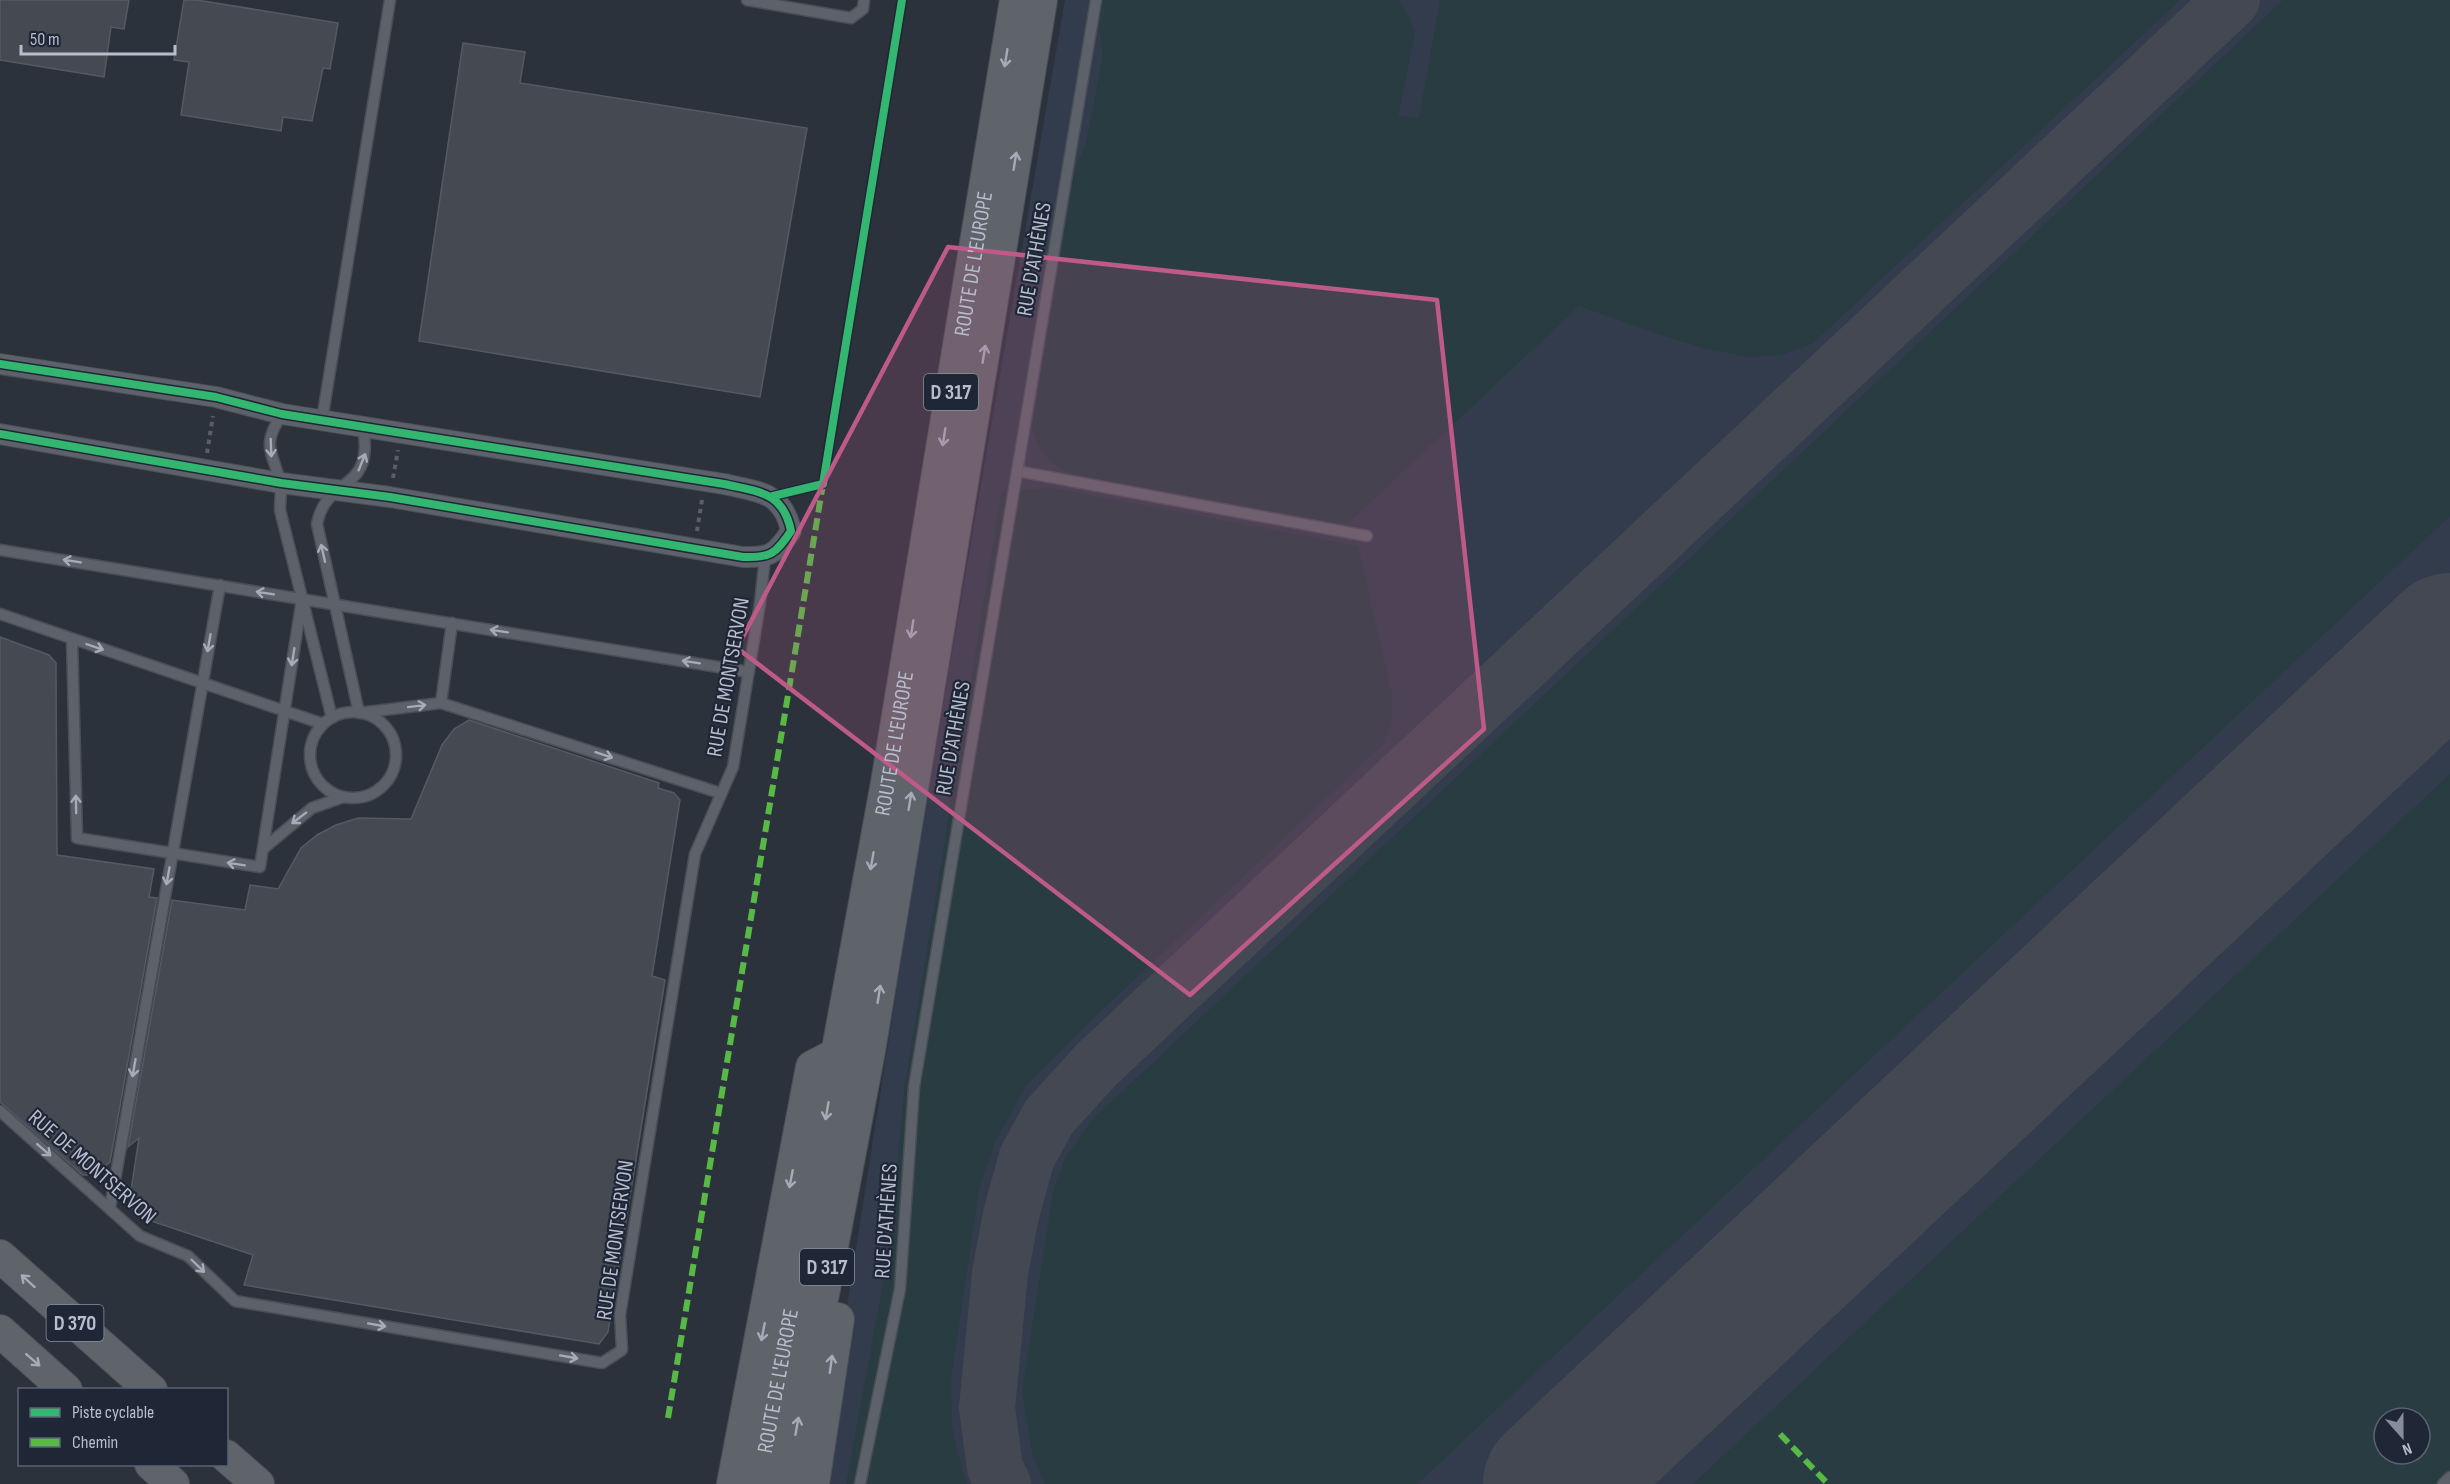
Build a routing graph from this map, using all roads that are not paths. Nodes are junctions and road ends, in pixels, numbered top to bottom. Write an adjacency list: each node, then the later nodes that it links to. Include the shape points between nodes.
1 (390, 0): 9 (lane)
2 (747, 0): 3 (lane, via 851,18 863,9)
3 (864, 0)
4 (1016, 0): 35 (main road, ROUTE DE L'EUROPE / D 317, one-way to 35, via 887,783)
5 (1041, 0): 34 (main road, ROUTE DE L'EUROPE / D 317, one-way to 5)
6 (1096, 0): 12 (lane, RUE D'ATHÈNES)
7 (0, 364): 8 (street, via 216,397)
8 (282, 414): 9 (street); 13 (lane, one-way to 13, via 269,453)
9 (322, 420): 10 (street)
10 (363, 427): 14 (lane, one-way to 10, via 363,466); 17 (street, via 773,496 788,516 791,531)
11 (0, 434): 13 (street)
12 (1017, 471): 15 (lane); 51 (lane, RUE D'ATHÈNES, via 914,1087 900,1289)
13 (281, 483): 14 (street); 19 (lane, via 280,510)
14 (339, 489): 17 (street); 20 (lane, one-way to 14, via 317,524 319,510)
15 (1367, 536)
16 (0, 550): 18 (lane, one-way to 16)
17 (765, 558): 24 (lane, RUE DE MONTSERVON)
18 (220, 585): 19 (lane, one-way to 18); 25 (lane, one-way to 25)
19 (302, 599): 20 (lane); 27 (lane, one-way to 27); 29 (lane)
20 (335, 606): 22 (lane); 28 (lane)
21 (0, 615): 23 (lane)
22 (452, 623): 24 (lane, one-way to 22); 26 (lane)
23 (72, 639): 25 (lane, one-way to 25); 33 (lane, one-way to 23, via 77,838)
24 (749, 672): 30 (lane, RUE DE MONTSERVON, via 733,767)
25 (202, 683): 27 (lane); 33 (lane)
26 (441, 703): 28 (lane, one-way to 26); 30 (lane, one-way to 30)
27 (285, 711): 29 (lane); 32 (lane)
28 (359, 713): 29 (lane, via 345,713); 31 (lane, via 384,725 394,743 395,764 382,788 357,798)
29 (328, 721): 31 (lane, via 313,740 312,768 324,786)
30 (720, 793): 37 (lane, RUE DE MONTSERVON, one-way to 30, via 140,1236 188,1256 235,1301 602,1363 622,1350 620,1315 695,854)
31 (343, 797): 32 (lane, one-way to 32, via 312,808)
32 (263, 849): 33 (lane, one-way to 33, via 260,867)
33 (172, 854): 37 (lane, one-way to 37)
34 (869, 1051): 49 (main road, ROUTE DE L'EUROPE / D 317, one-way to 34); 50 (main road, one-way to 34, via 874,1074)
35 (837, 1054): 47 (main road, one-way to 47, via 812,1067); 48 (main road, ROUTE DE L'EUROPE / D 317, one-way to 48)
36 (0, 1111): 37 (lane, RUE DE MONTSERVON, one-way to 37)
37 (110, 1208)
38 (0, 1256): 41 (main road, D 370, one-way to 38)
39 (0, 1331): 40 (main road, D 370, one-way to 40)
40 (65, 1388)
41 (150, 1388)
42 (228, 1458): 46 (main road)
43 (153, 1466): 45 (main road)
44 (2450, 1477): 52 (lane)
45 (173, 1484)
46 (258, 1484)
47 (733, 1484)
48 (758, 1484)
49 (787, 1484)
50 (813, 1484)
51 (860, 1484)
52 (2443, 1484)

